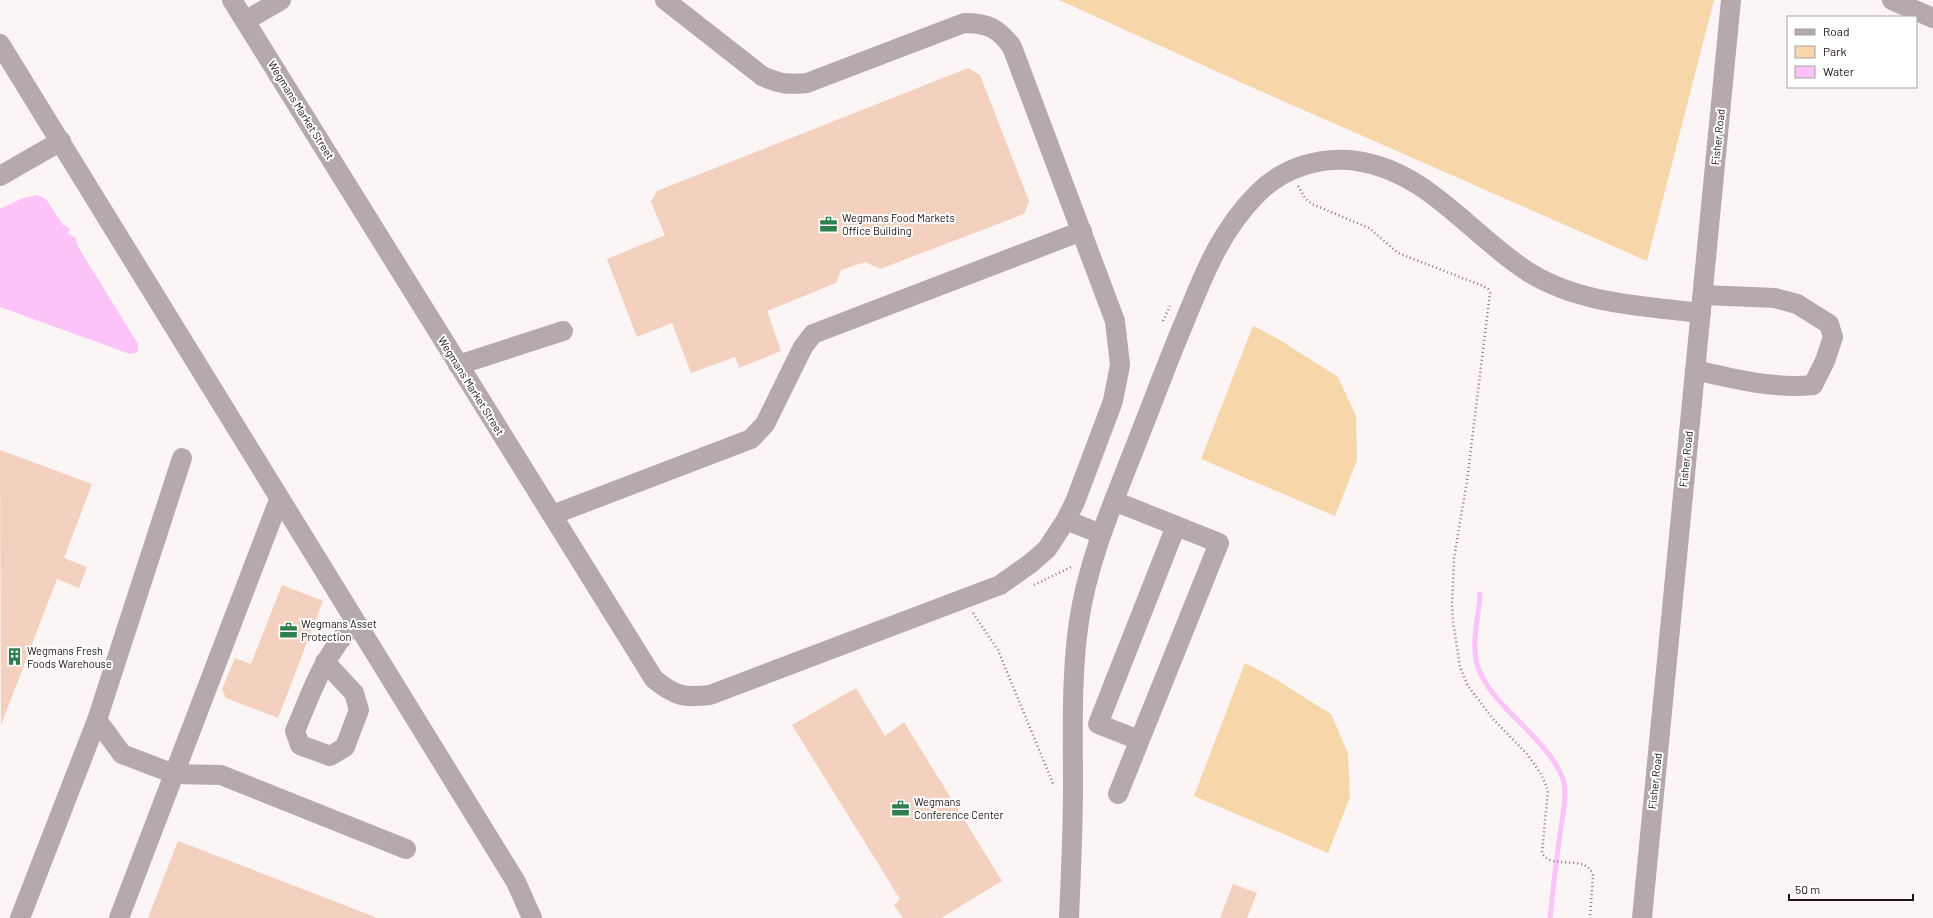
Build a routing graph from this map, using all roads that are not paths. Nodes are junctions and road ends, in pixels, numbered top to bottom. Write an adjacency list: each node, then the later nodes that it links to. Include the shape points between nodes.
1 (232, 0): 7 (street, Wegmans Market Street)
2 (281, 0): 7 (street)
3 (665, 0): 11 (street, Wegmans Market Street, via 762,76 791,85 807,83 964,23 979,23 992,27 1003,34 1012,47)
4 (1731, 0): 12 (street, Fisher Road)
5 (1892, 0): 6 (street)
6 (1933, 18)
7 (245, 21): 14 (street, Wegmans Market Street)
8 (0, 44): 9 (street)
9 (61, 142): 10 (street); 17 (street)
10 (0, 176)
11 (1082, 231): 19 (street, via 809,336 765,424 751,438); 20 (street, Wegmans Market Street, via 1115,321 1120,365 1113,401)
12 (1702, 304): 15 (street, Fisher Road); 15 (street, via 1775,298 1797,304 1829,324 1833,337 1826,361 1813,385 1795,387 1738,380); 18 (street, via 1582,296 1532,274 1499,252 1420,185 1389,169 1375,164 1339,159 1302,166 1283,174 1256,195 1229,226 1218,245 1207,266)
13 (563, 331): 14 (street)
14 (458, 365): 19 (street, Wegmans Market Street)
15 (1695, 370): 36 (street, Fisher Road)
16 (182, 458): 25 (street)
17 (279, 500): 23 (street); 29 (street)
18 (1114, 501): 21 (street); 22 (street)
19 (552, 514): 20 (street, Wegmans Market Street, via 654,679 669,691 689,698 710,695 1000,585 1047,548)
20 (1066, 520): 22 (street)
21 (1176, 526): 26 (street); 28 (street, via 1219,543)
22 (1102, 534): 27 (street, via 1090,568 1079,624)
23 (355, 623): 24 (street); 34 (street, via 516,882)
24 (325, 662)
25 (97, 720): 29 (street, via 122,754); 32 (street)
26 (1098, 724): 27 (street); 28 (street)
27 (1073, 725): 35 (street)
28 (1139, 740): 30 (street)
29 (174, 774): 31 (street, via 222,775); 33 (street)
30 (1118, 794)
31 (406, 849)
32 (20, 918)
33 (119, 918)
34 (532, 918)
35 (1069, 918)
36 (1642, 918)

